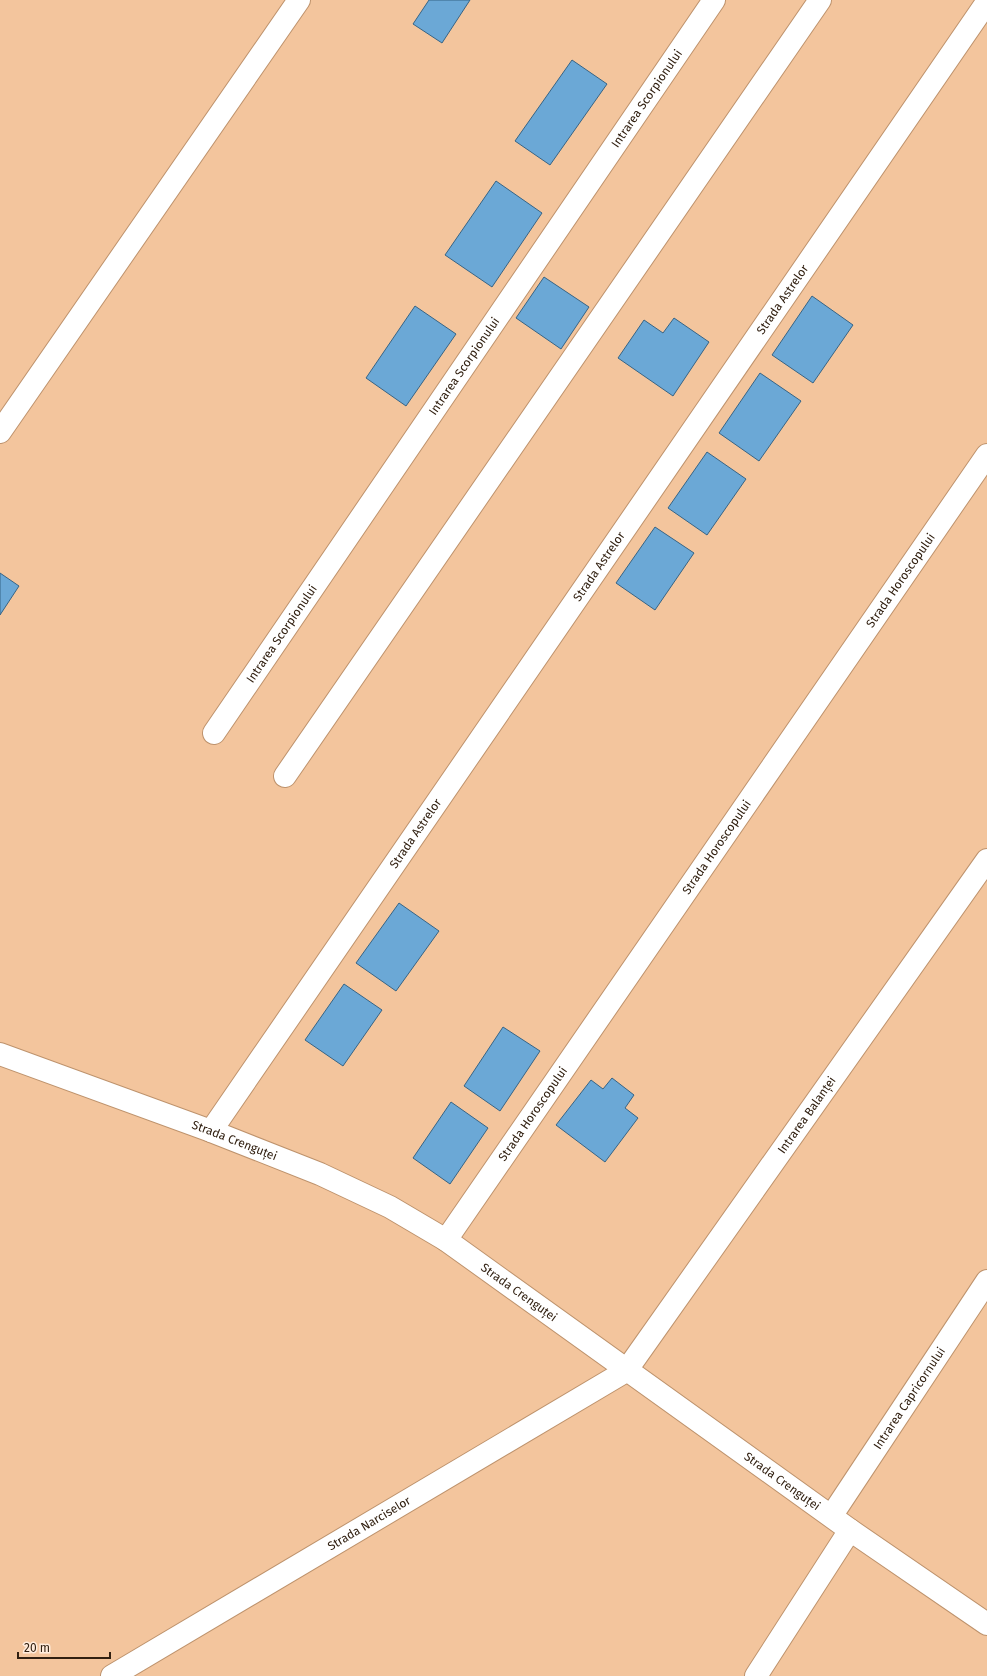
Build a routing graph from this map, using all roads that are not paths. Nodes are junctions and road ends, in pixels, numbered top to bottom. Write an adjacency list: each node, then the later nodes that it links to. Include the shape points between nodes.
1 (298, 0): 5 (street)
2 (714, 0): 7 (street, Intrarea Scorpionului)
3 (820, 0): 8 (street)
4 (987, 2): 11 (street, Strada Astrelor)
5 (0, 432)
6 (987, 455): 12 (street, Strada Horoscopului)
7 (214, 733)
8 (285, 776)
9 (987, 860): 14 (street, Intrarea Balanței)
10 (0, 1054): 11 (street, Strada Crenguței)
11 (211, 1131): 12 (street, Strada Crenguței, via 320,1174 390,1207)
12 (446, 1240): 14 (street, Strada Crenguței)
13 (987, 1281): 15 (street, Intrarea Capricornului)
14 (626, 1370): 15 (street, Strada Crenguței); 18 (street, Strada Narciselor)
15 (832, 1515): 16 (street, Strada Crenguței)
16 (850, 1530): 17 (street, Strada Crenguței); 19 (street)
17 (986, 1623)
18 (112, 1676)
19 (756, 1676)

